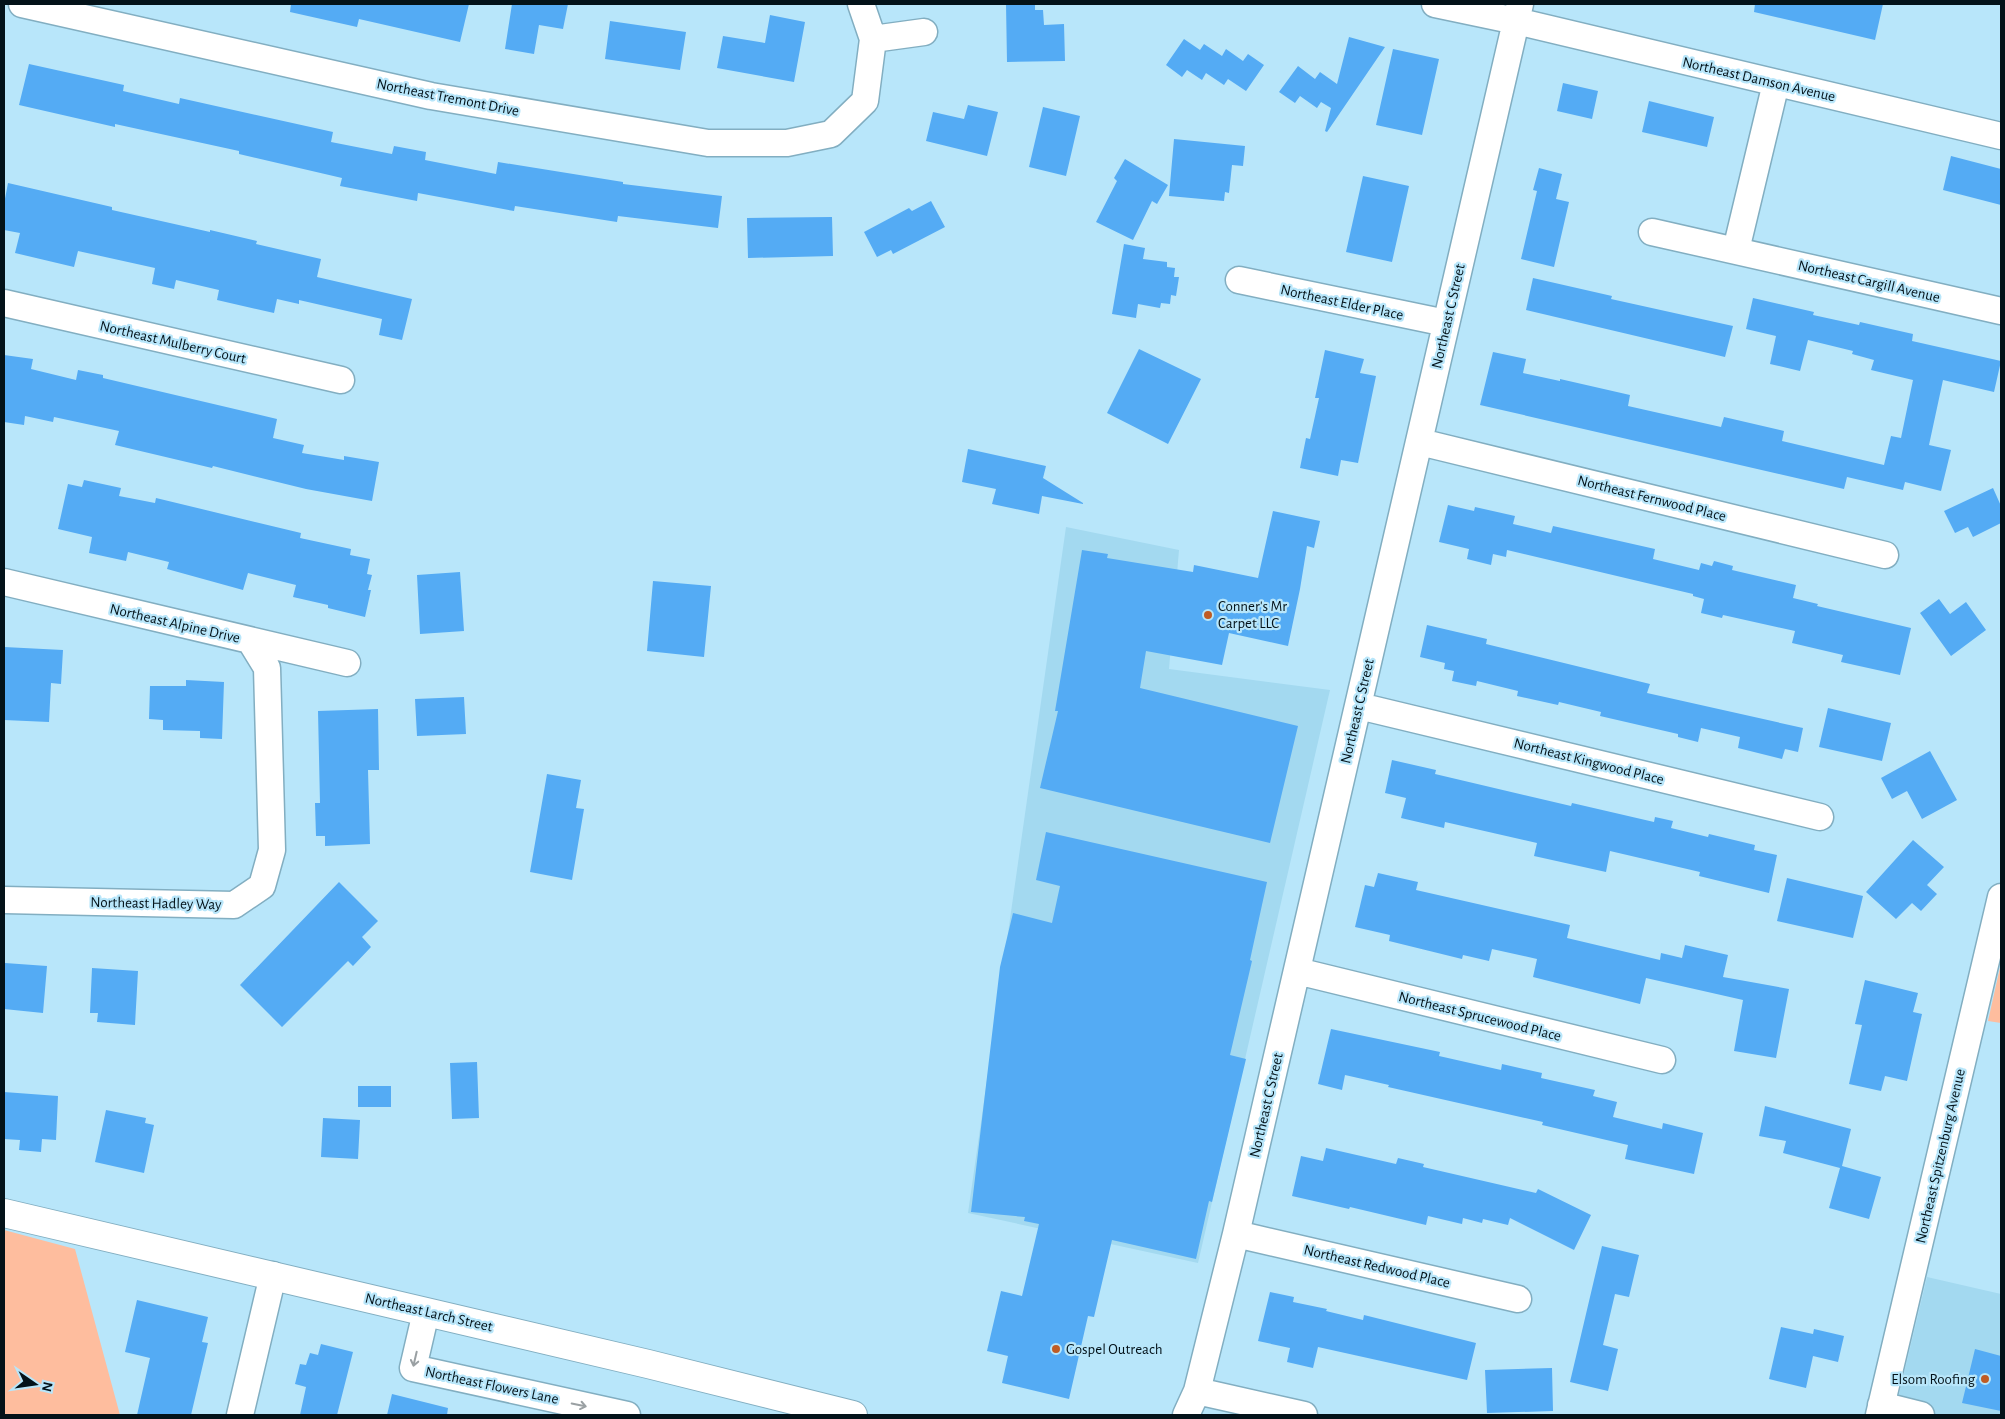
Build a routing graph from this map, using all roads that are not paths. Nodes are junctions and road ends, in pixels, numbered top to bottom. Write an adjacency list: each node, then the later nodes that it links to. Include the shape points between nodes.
1 (22, 4): 6 (street, Northeast Tremont Drive, via 431,96 708,142 787,144 831,134 865,101)
2 (861, 4): 6 (street)
3 (1435, 4): 4 (street, Northeast Damson Avenue)
4 (1518, 12): 7 (street, Northeast Damson Avenue); 14 (street, Northeast C Street)
5 (924, 32): 6 (street)
6 (873, 39)
7 (1776, 83): 8 (street, Northeast Damson Avenue); 10 (street)
8 (2001, 136)
9 (1652, 232): 10 (street, Northeast Cargill Avenue)
10 (1736, 250): 13 (street, Northeast Cargill Avenue)
11 (1238, 280): 14 (street, Northeast Elder Place)
12 (4, 303): 15 (street, Northeast Mulberry Court)
13 (2001, 311)
14 (1446, 323): 16 (street, Northeast C Street)
15 (342, 380)
16 (1420, 442): 17 (street, Northeast Fernwood Place); 21 (street, Northeast C Street)
17 (1885, 555)
18 (4, 582): 19 (street, Northeast Alpine Drive)
19 (251, 642): 20 (street, Northeast Alpine Drive); 24 (street, Northeast Hadley Way, via 267,668 272,850 262,886 234,905)
20 (347, 663)
21 (1359, 706): 22 (street, Northeast Kingwood Place); 25 (street, Northeast C Street)
22 (1820, 817)
23 (2001, 898): 33 (street, Northeast Spitzenburg Avenue)
24 (4, 900)
25 (1297, 972): 26 (street, Northeast Sprucewood Place); 28 (street, Northeast C Street)
26 (1662, 1060)
27 (4, 1213): 29 (main road, Northeast Larch Street)
28 (1236, 1234): 30 (street, Northeast Redwood Place); 32 (street, Northeast C Street)
29 (273, 1275): 31 (main road, Northeast Larch Street); 34 (street)
30 (1518, 1299)
31 (426, 1312): 35 (street, Northeast Flowers Lane, one-way to 35, via 413,1368); 36 (main road, Northeast Larch Street)
32 (1197, 1391): 37 (street, Northeast C Street); 38 (street)
33 (1880, 1410): 39 (street)
34 (240, 1415)
35 (627, 1415)
36 (853, 1415)
37 (1186, 1415)
38 (1304, 1415)
39 (1921, 1415)

